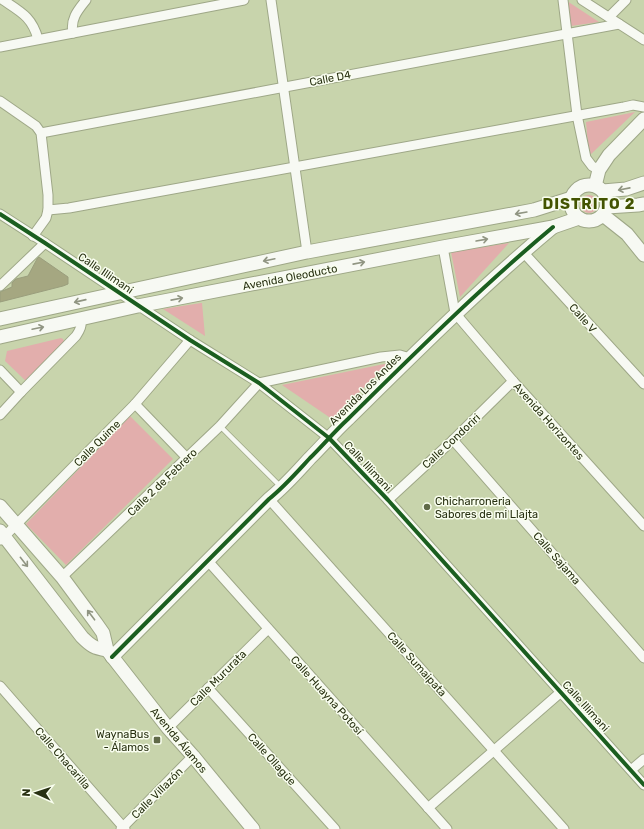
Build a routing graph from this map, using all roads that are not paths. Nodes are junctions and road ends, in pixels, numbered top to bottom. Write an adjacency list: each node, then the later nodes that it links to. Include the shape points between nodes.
1 (3, 0): 12 (street, via 32,22)
2 (86, 0): 10 (street, via 72,22)
3 (244, 0): 10 (street)
4 (271, 0): 15 (street)
5 (563, 0): 11 (street)
6 (582, 0): 8 (street)
7 (626, 0): 8 (street)
8 (609, 17): 9 (street)
9 (619, 24): 11 (street, Calle D4); 13 (street)
10 (73, 32): 12 (street)
11 (568, 34): 15 (street, Calle D4); 18 (street)
12 (38, 39): 14 (street)
13 (644, 40)
14 (0, 48)
15 (283, 87): 20 (street, Calle D4); 21 (street)
16 (0, 101): 20 (street, via 36,126)
17 (644, 107): 18 (street, via 633,105)
18 (577, 115): 21 (street); 22 (street, via 586,158)
19 (644, 119): 22 (street, via 609,155)
20 (41, 133): 27 (street)
21 (295, 167): 27 (street); 35 (street)
22 (599, 170): 24 (street)
23 (644, 184): 24 (street, one-way to 24, via 626,189)
24 (599, 188): 25 (street, via 584,186 574,192); 28 (street, via 608,202)
25 (572, 198): 30 (street, via 571,205); 35 (street, Avenida Oleoducto, one-way to 35, via 534,210)
26 (644, 204): 28 (street)
27 (48, 210): 32 (street, via 46,218)
28 (605, 211): 30 (street, via 598,219 592,221); 37 (street)
29 (0, 214): 32 (street, Calle Illimani)
30 (579, 218): 31 (street, Avenida Oleoducto)
31 (553, 227): 34 (street, Avenida Oleoducto, one-way to 31); 36 (street, Avenida Los Andes)
32 (33, 236): 33 (street, Calle Illimani)
33 (45, 243): 38 (street); 39 (street, Calle Illimani)
34 (443, 247): 40 (street, Avenida Oleoducto, one-way to 34); 41 (street)
35 (307, 252): 39 (street, Avenida Oleoducto, one-way to 39)
36 (523, 252): 41 (street, Avenida Los Andes); 50 (street, Calle V)
37 (644, 255)
38 (0, 286)
39 (118, 292): 40 (street, Calle Illimani); 42 (street, Avenida Oleoducto, one-way to 42)
40 (138, 306): 43 (street, Avenida Oleoducto); 45 (street, Calle Illimani)
41 (455, 313): 46 (street, Avenida Los Andes); 48 (street, Avenida Horizontes)
42 (0, 318)
43 (82, 319): 44 (street, Avenida Oleoducto, one-way to 43); 51 (street, via 76,336)
44 (0, 337)
45 (190, 340): 49 (street, Calle Illimani); 52 (street, Calle Quime)
46 (410, 358): 49 (street, via 381,357); 55 (street, Avenida Los Andes)
47 (0, 370): 51 (street)
48 (513, 381): 56 (street, Calle Condoriri); 63 (street, Avenida Horizontes)
49 (259, 383): 54 (street, Calle 2 de Febrero); 55 (street, Calle Illimani)
50 (644, 384)
51 (20, 392): 53 (street)
52 (135, 404): 57 (street); 62 (street, Calle Quime)
53 (0, 415)
54 (220, 426): 57 (street, Calle 2 de Febrero); 58 (lane)
55 (329, 438): 58 (street, Avenida Los Andes); 60 (street, Calle Illimani)
56 (453, 440): 60 (street, Calle Condoriri); 69 (street, Calle Sajama)
57 (187, 458): 66 (street, Calle 2 de Febrero)
58 (283, 488): 59 (street, Avenida Los Andes)
59 (270, 499): 65 (street, Avenida Los Andes); 74 (street, Calle Sumaipata)
60 (388, 500): 72 (street, Calle Illimani)
61 (0, 506): 62 (street, Avenida Álamos)
62 (16, 524): 64 (street, Calle Quime); 66 (street, Avenida Álamos)
63 (644, 526)
64 (1, 536): 68 (street, one-way to 68, via 82,637 90,645)
65 (208, 560): 67 (street, Calle Huayna Potosí); 68 (street, Avenida Los Andes)
66 (62, 577): 68 (street, Avenida Álamos, one-way to 66, via 103,633)
67 (268, 629): 71 (street, Calle Mururata); 79 (street, Calle Huayna Potosí)
68 (110, 654): 73 (street, Avenida Álamos)
69 (644, 658)
70 (0, 686): 80 (street, Calle Chacarilla)
71 (208, 688): 73 (street, Calle Mururata); 82 (street, Calle Ollagüe)
72 (561, 692): 74 (street); 77 (street, Calle Illimani)
73 (168, 728): 75 (street, Avenida Álamos)
74 (494, 751): 79 (street); 84 (street, Calle Sumaipata)
75 (193, 756): 80 (street, Calle Villazón); 81 (street, Avenida Álamos)
76 (644, 759): 77 (street)
77 (631, 770): 78 (street, Calle Illimani)
78 (644, 785)
79 (428, 808): 83 (street, Calle Huayna Potosí)
80 (123, 828)
81 (253, 829)
82 (335, 829)
83 (447, 829)
84 (564, 829)

